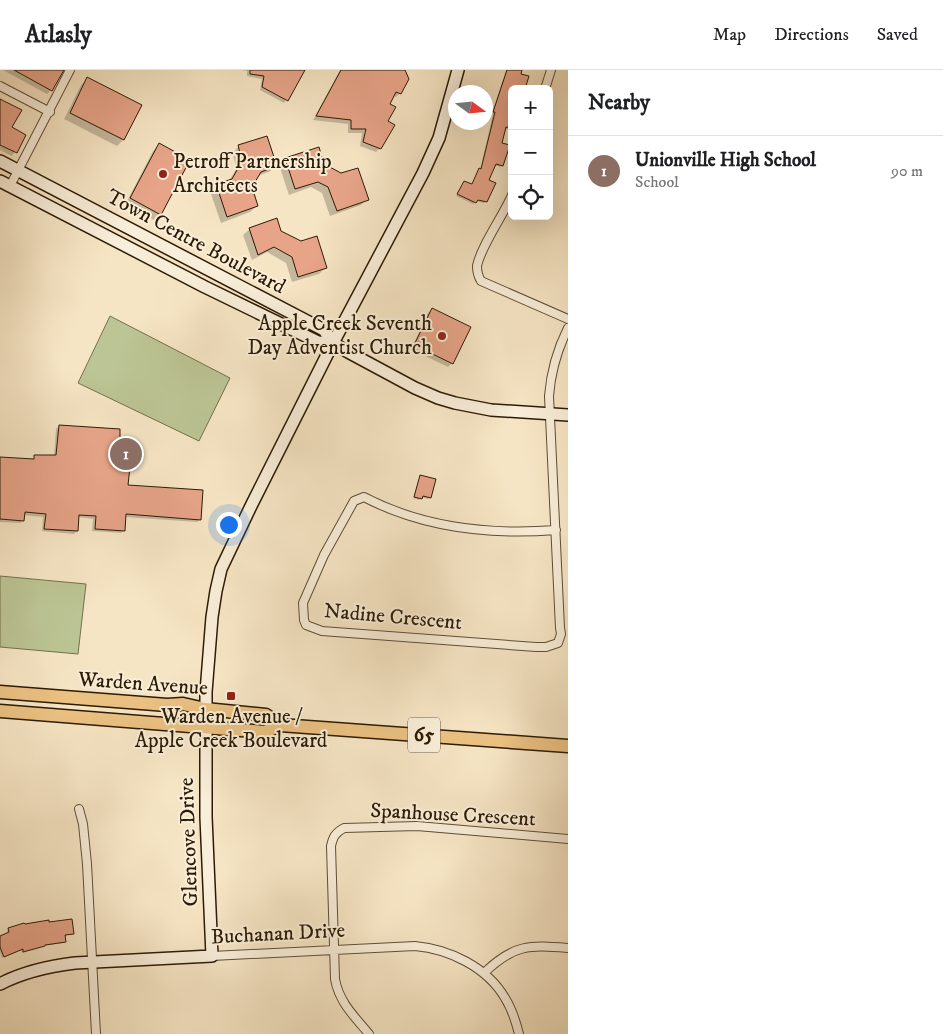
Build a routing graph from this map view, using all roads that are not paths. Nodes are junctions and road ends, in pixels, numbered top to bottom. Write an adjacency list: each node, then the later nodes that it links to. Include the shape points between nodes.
1 (70, 70): 6 (street)
2 (458, 70): 13 (main road, Glencove Drive, via 439,138 396,227)
3 (551, 70): 4 (street)
4 (546, 85)
5 (0, 86): 6 (street)
6 (50, 112): 8 (street)
7 (0, 161): 8 (main road, Town Centre Boulevard)
8 (18, 170): 9 (street); 13 (main road, Town Centre Boulevard, via 324,330)
9 (5, 183): 13 (main road, Town Centre Boulevard, via 318,342)
10 (508, 203): 11 (street, via 481,254 478,277)
11 (568, 319)
12 (568, 328): 14 (street, Nadine Crescent, via 551,374)
13 (333, 343): 14 (main road, via 438,398 491,410); 18 (main road, Glencove Drive, via 221,568 212,617)
14 (550, 414): 15 (main road); 16 (street, Nadine Crescent)
15 (568, 415)
16 (556, 530): 16 (street, Nadine Crescent, via 494,532 465,529 441,525 364,497 359,498 354,501 324,555 303,603 304,620 306,625 322,631 536,647 553,645 558,643 561,634)
17 (0, 692): 18 (main road, Warden Avenue / 65, via 157,705 183,704)
18 (206, 709): 20 (main road, Warden Avenue / 65, via 266,715); 21 (main road, Glencove Drive)
19 (0, 711): 21 (main road, Warden Avenue / 65)
20 (280, 725): 21 (main road, Warden Avenue / 65, via 265,732); 22 (main road, Warden Avenue / 65)
21 (205, 727): 27 (main road, Glencove Drive)
22 (568, 746)
23 (80, 809): 28 (street, via 87,864)
24 (568, 839): 26 (street, Spanhouse Crescent, via 417,826 344,828 333,837 331,846)
25 (568, 948): 29 (street, via 525,946 496,962)
26 (334, 950): 27 (street, Buchanan Drive); 29 (street, Buchanan Drive, via 428,947 451,954); 32 (street, via 338,991)
27 (212, 956): 28 (main road, Buchanan Drive)
28 (92, 962): 30 (main road, Buchanan Drive, via 55,966); 31 (street)
29 (484, 973): 33 (street, Buchanan Drive, via 505,997)
30 (0, 984)
31 (96, 1034)
32 (369, 1034)
33 (519, 1034)

